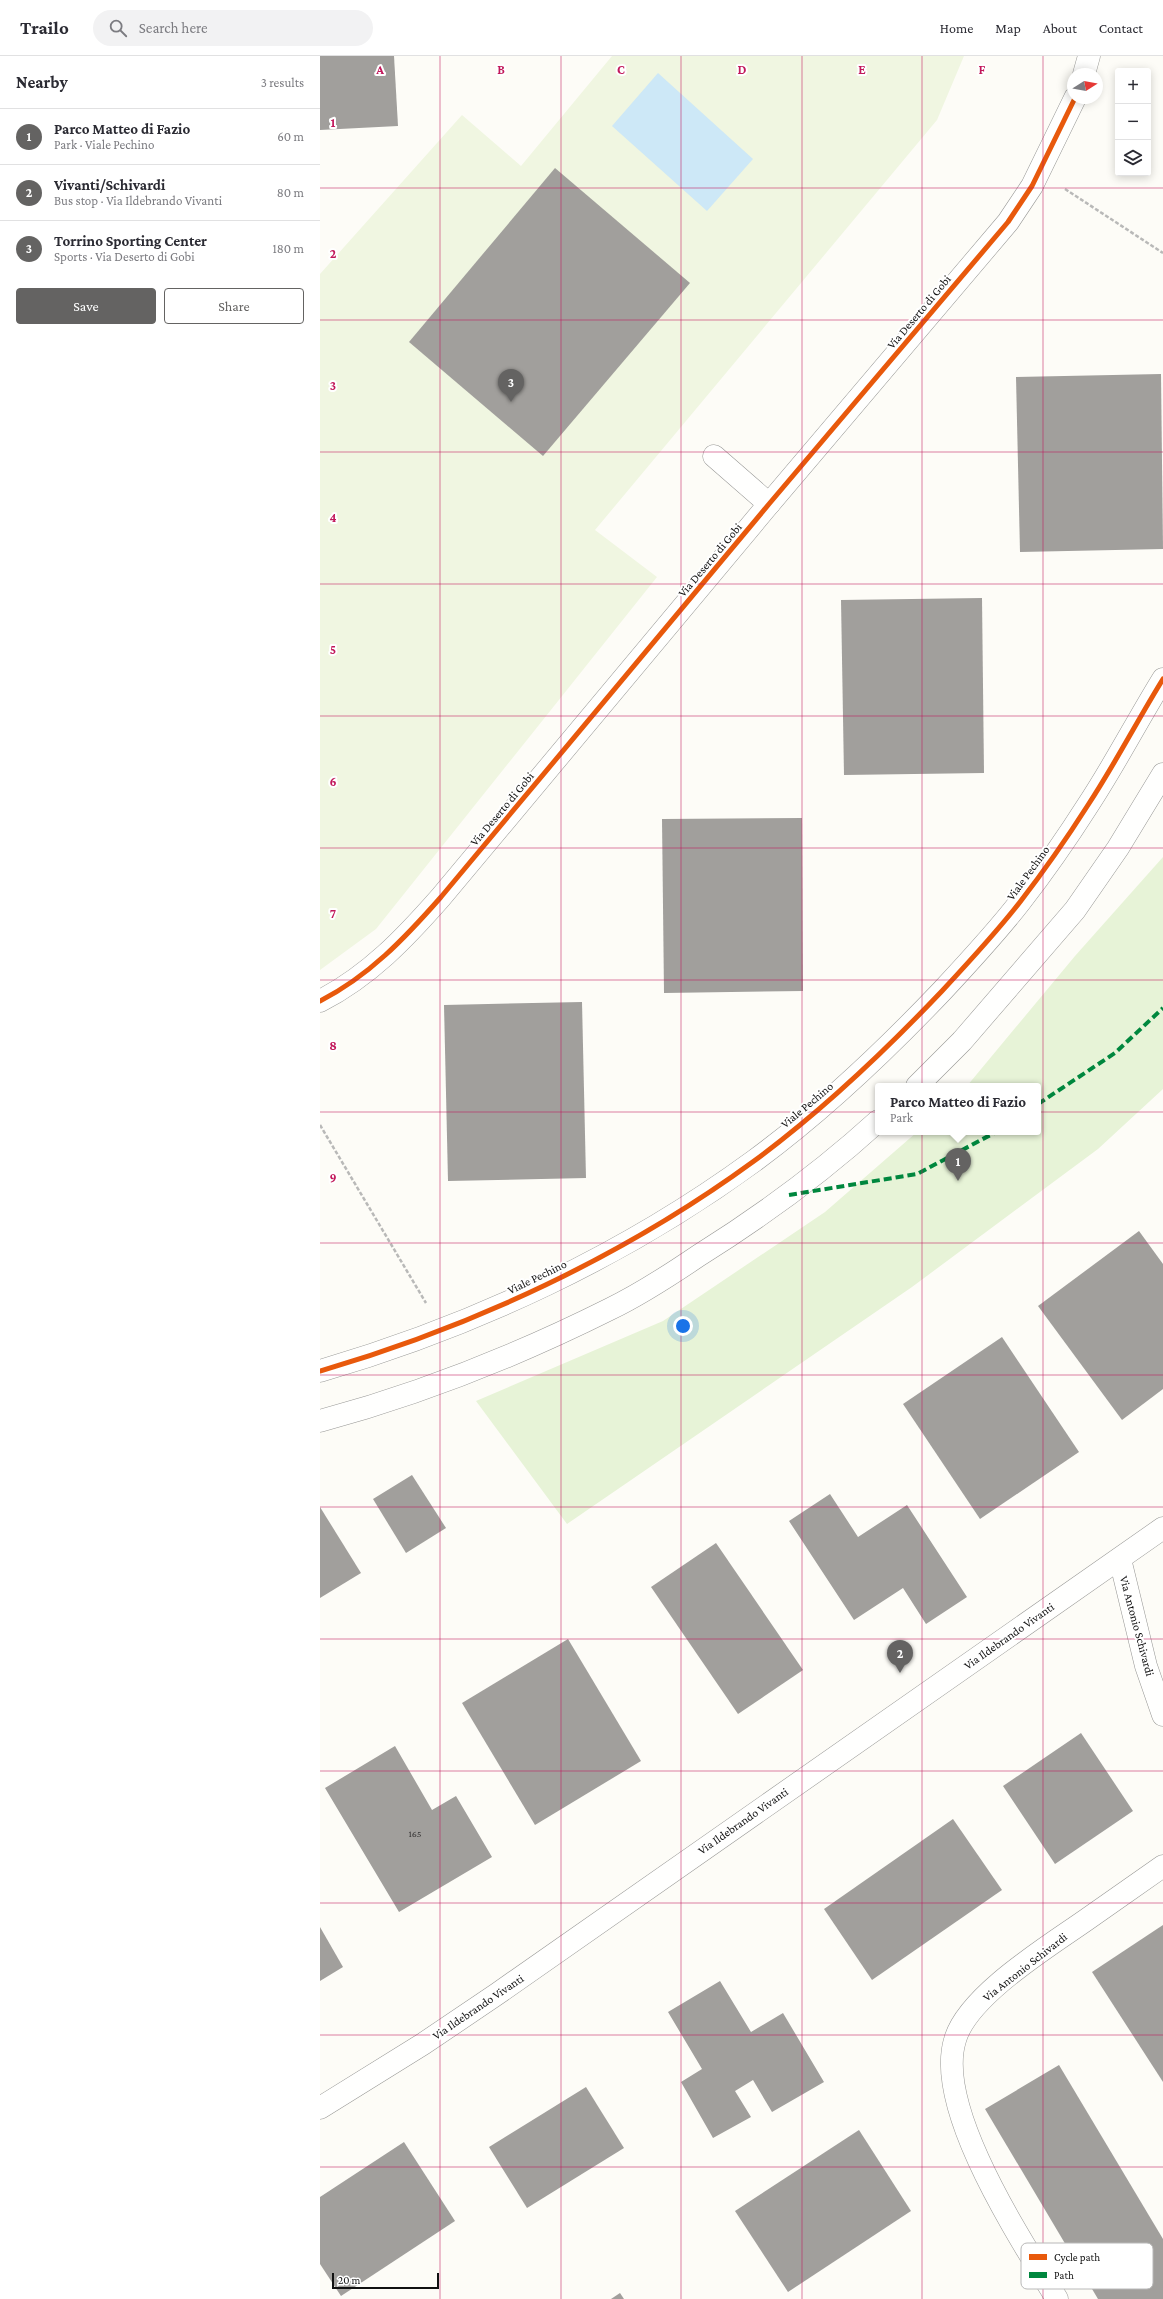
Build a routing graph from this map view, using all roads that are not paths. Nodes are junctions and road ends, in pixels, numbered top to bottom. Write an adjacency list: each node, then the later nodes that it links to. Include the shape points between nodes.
1 (1089, 56): 2 (street)
2 (1086, 68)
3 (1072, 104): 5 (street, Via Deserto di Gobi, via 1039,173 1008,222)
4 (714, 456): 5 (street)
5 (769, 504): 8 (street, Via Deserto di Gobi, via 416,926 379,962)
6 (1163, 679): 11 (street, Viale Pechino, via 1090,803 1020,902 981,948 919,1015 858,1075 753,1162 632,1240 509,1302 394,1347)
7 (1163, 774): 9 (street, via 1118,848 1075,910 962,1041)
8 (320, 1001)
9 (920, 1083)
10 (875, 1123): 12 (street, via 770,1209 660,1281 612,1308 468,1372)
11 (320, 1371)
12 (320, 1421)
13 (1163, 1528): 14 (street, Via Ildebrando Vivanti)
14 (1120, 1559): 15 (street, Via Antonio Schivardi, via 1146,1666); 17 (street, Via Ildebrando Vivanti, via 497,1994 424,2044)
15 (1163, 1715)
16 (1163, 1866): 18 (street, Via Antonio Schivardi, via 1000,1983 964,2021 955,2039 955,2086 971,2144 985,2175)
17 (320, 2108)
18 (1023, 2243)
19 (1051, 2289): 20 (street, Via Antonio Schivardi)
20 (1057, 2299)

